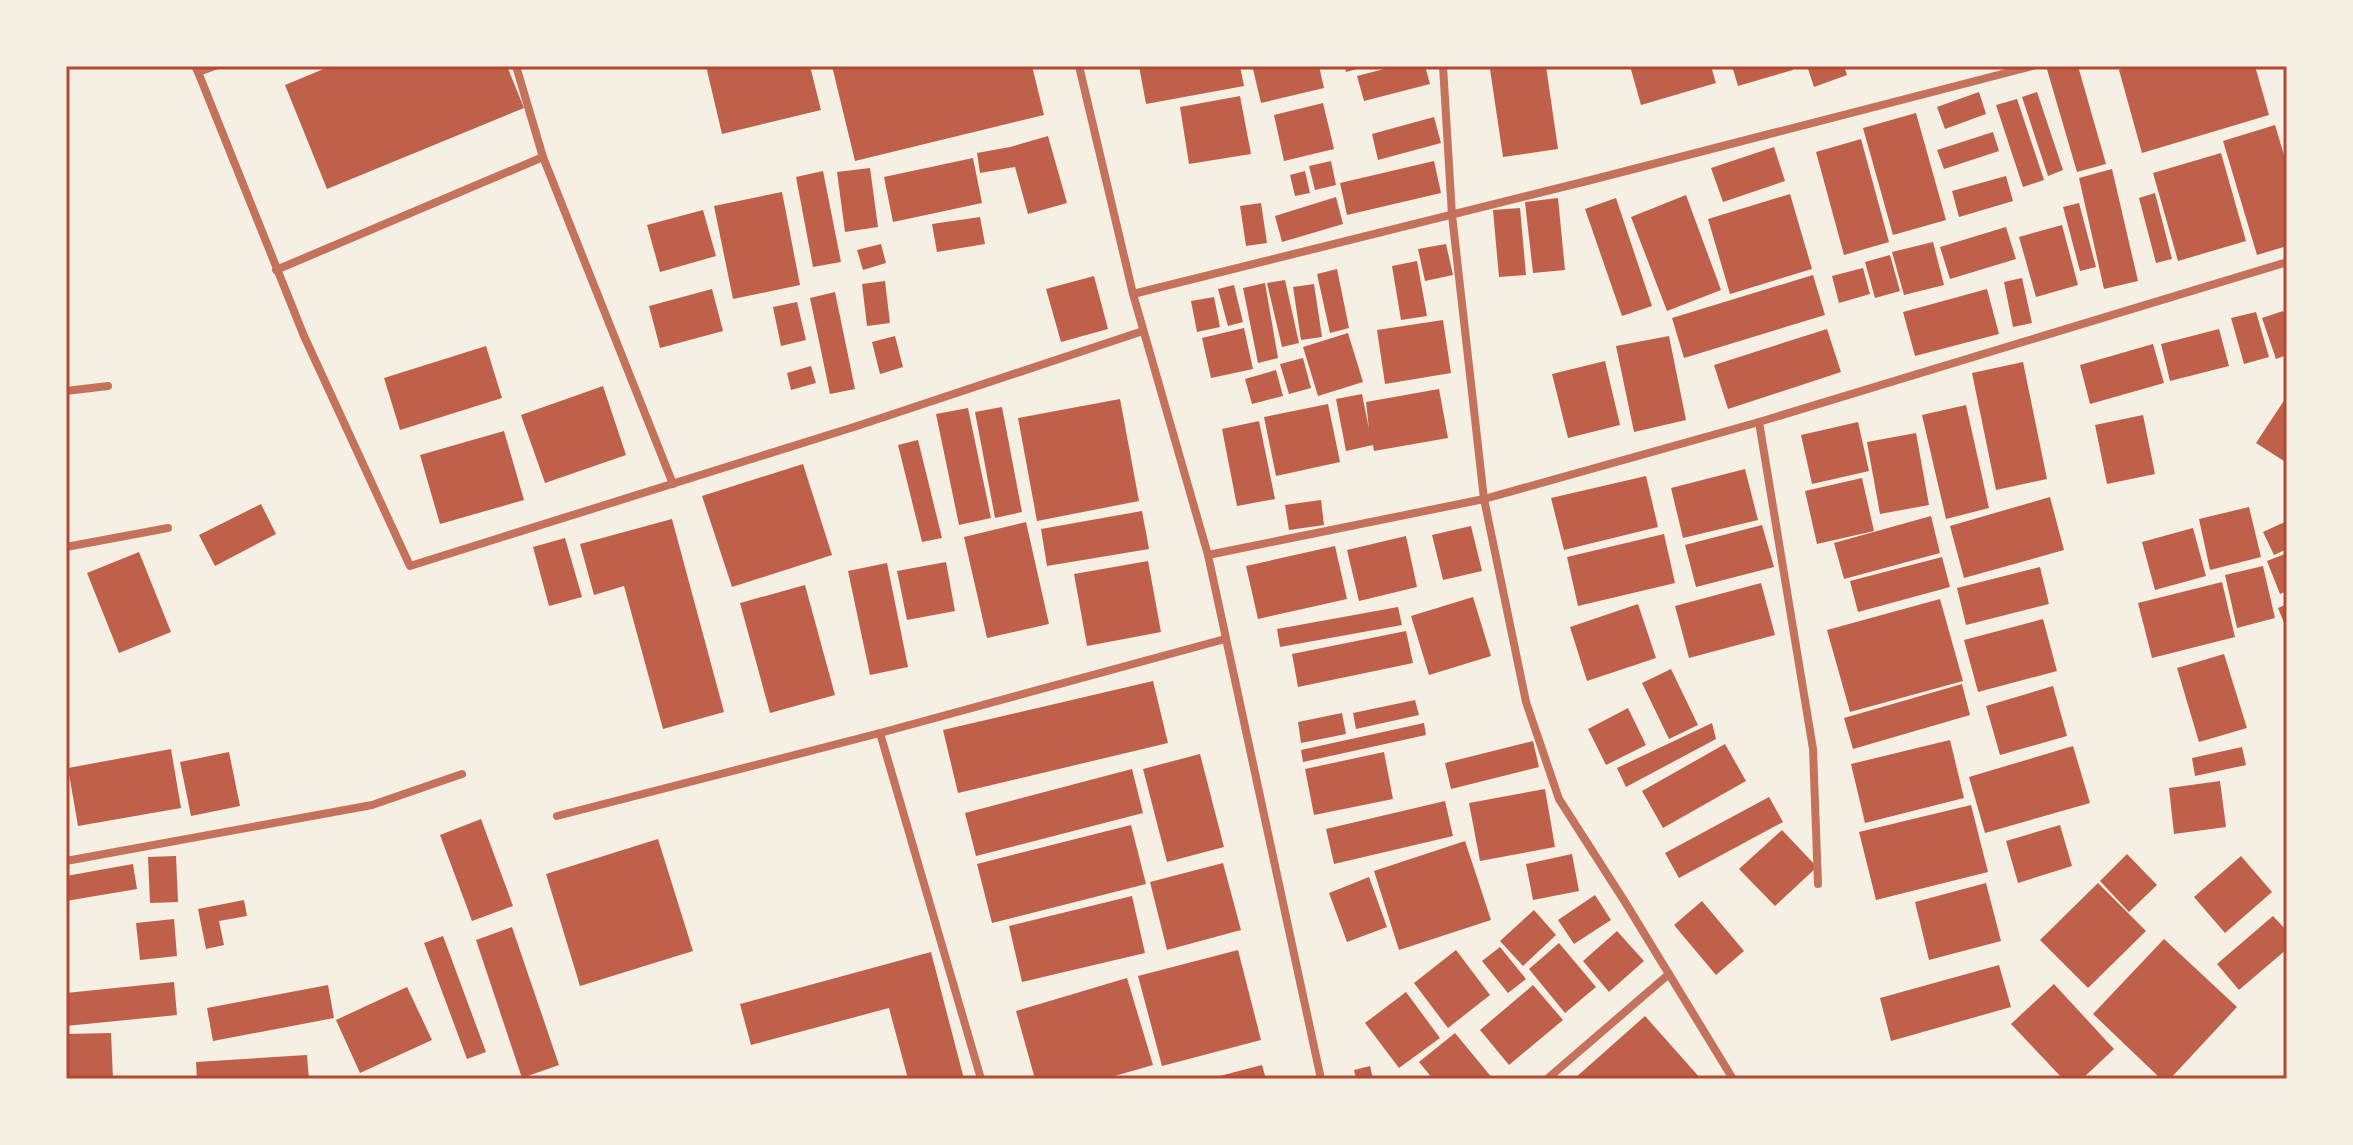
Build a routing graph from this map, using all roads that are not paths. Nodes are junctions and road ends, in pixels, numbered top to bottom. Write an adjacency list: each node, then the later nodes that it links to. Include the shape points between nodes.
1 (215, 66): 6 (street)
2 (516, 66): 7 (street)
3 (1079, 66): 11 (street)
4 (1443, 66): 8 (street)
5 (2033, 66): 8 (street)
6 (196, 69): 10 (street)
7 (543, 157): 10 (street); 16 (street)
8 (1452, 215): 11 (street); 17 (street)
9 (2287, 262): 15 (street)
10 (276, 270): 16 (street, via 410,566)
11 (1133, 294): 12 (street)
12 (1143, 331): 16 (street); 20 (street)
13 (108, 386): 14 (street)
14 (66, 391)
15 (1759, 422): 17 (street); 26 (street, via 1813,749)
16 (673, 484)
17 (1484, 499): 20 (street); 27 (street, via 1526,702 1559,799)
18 (168, 528): 19 (street)
19 (66, 547)
20 (1208, 555): 21 (street)
21 (1225, 639): 22 (street); 29 (street)
22 (880, 733): 24 (street); 28 (street)
23 (462, 774): 25 (street, via 372,805)
24 (557, 816)
25 (66, 861)
26 (1818, 884)
27 (1669, 974): 30 (street); 31 (street)
28 (981, 1079)
29 (1321, 1079)
30 (1547, 1079)
31 (1733, 1079)

